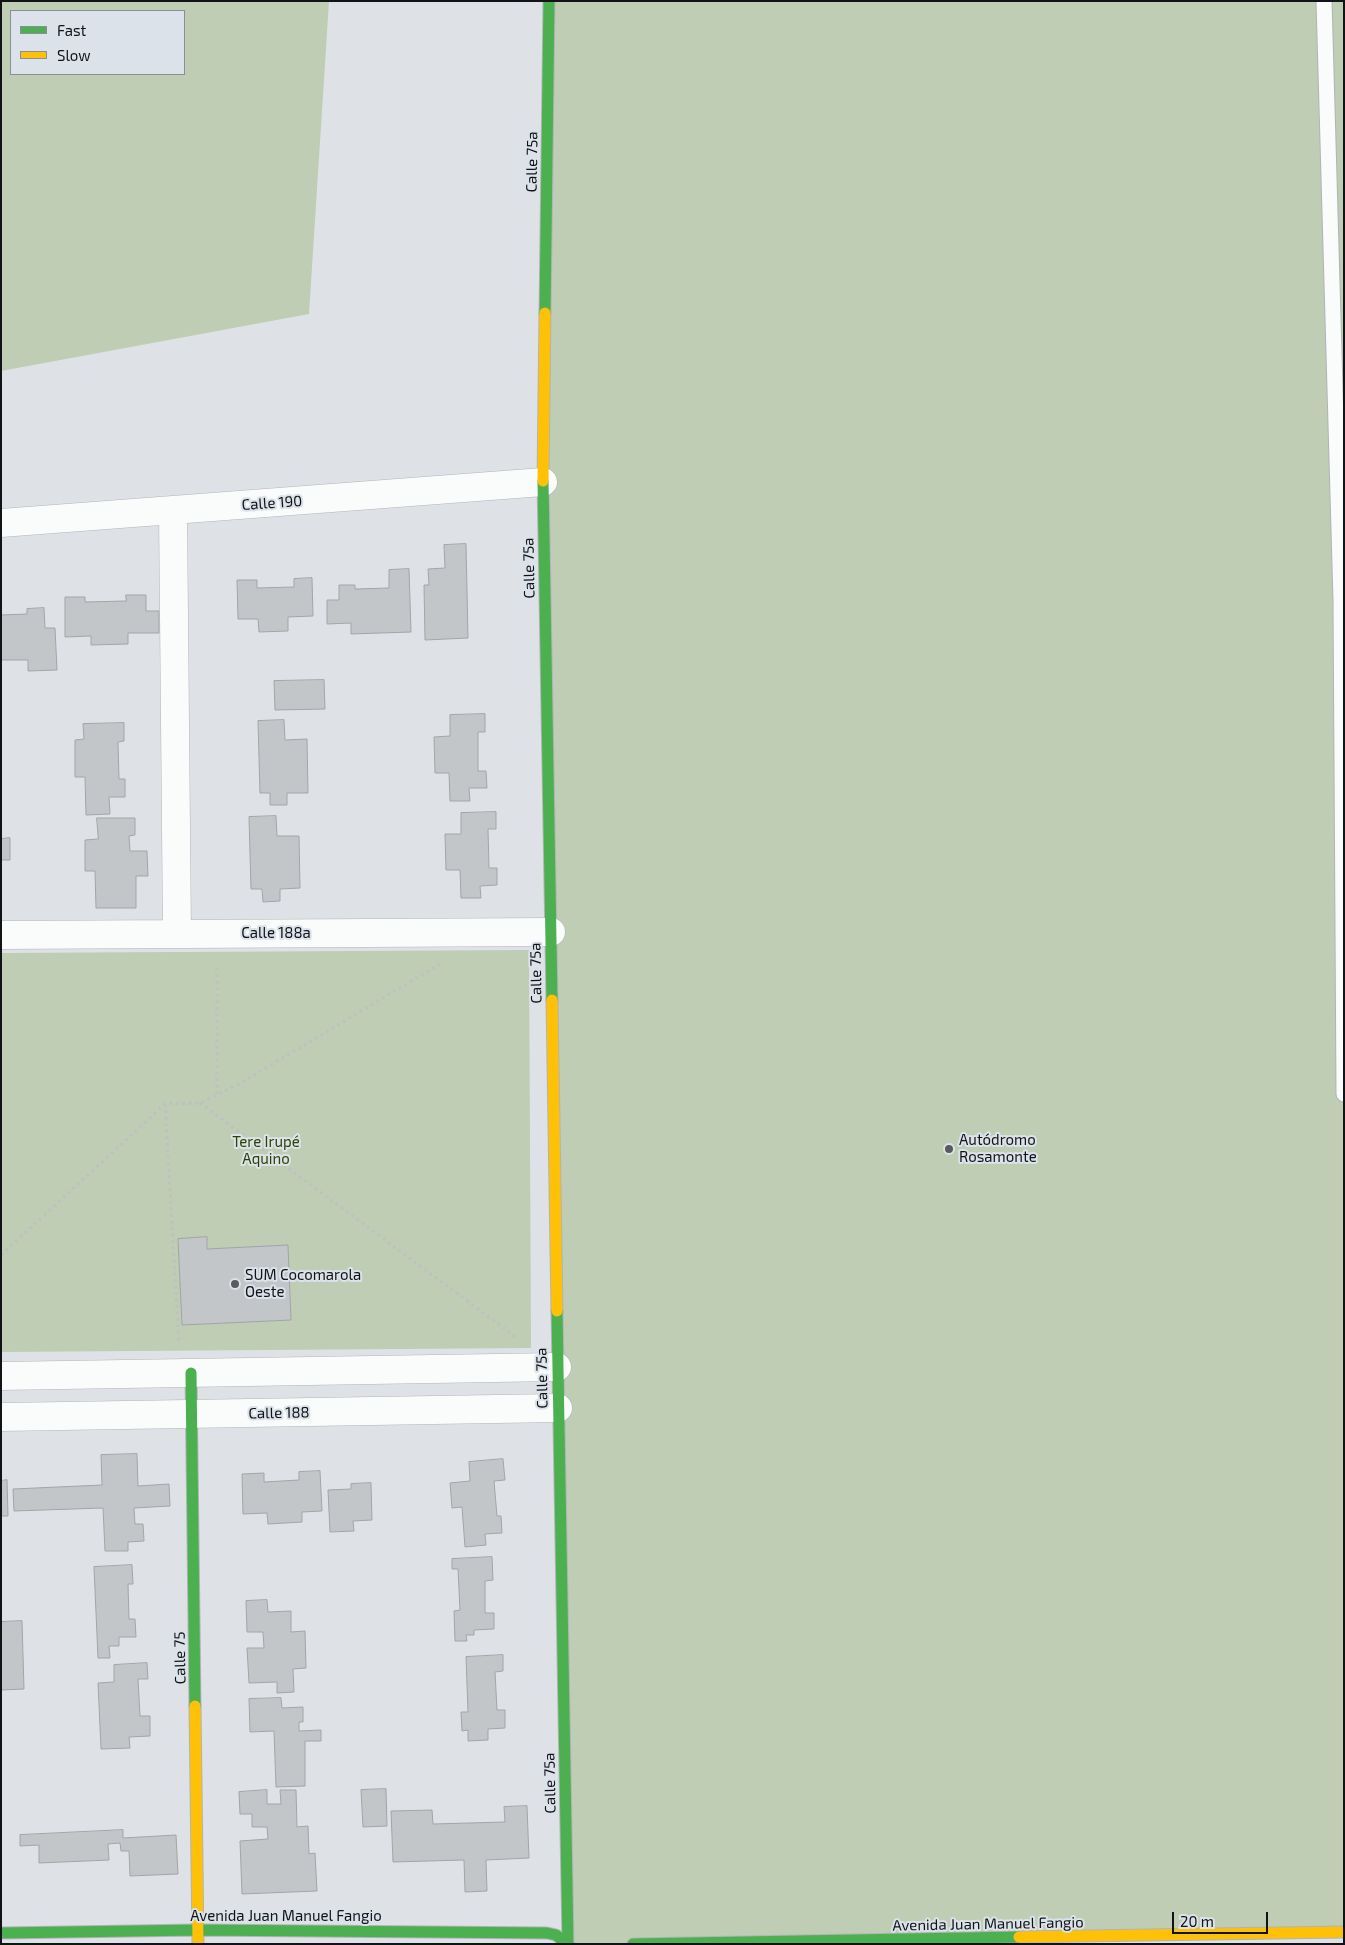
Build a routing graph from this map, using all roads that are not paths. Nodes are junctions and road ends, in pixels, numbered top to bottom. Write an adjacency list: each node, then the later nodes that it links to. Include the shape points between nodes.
1 (549, 1): 3 (street, Calle 75a)
2 (1323, 3): 9 (lane, via 1341,600)
3 (543, 482): 4 (street, Calle 190); 6 (street, Calle 75a)
4 (173, 510): 5 (street, Calle 190); 7 (street)
5 (1, 523)
6 (551, 932): 7 (street, Calle 188a); 10 (street, Calle 75a)
7 (178, 934): 8 (street, Calle 188a)
8 (1, 935)
9 (1344, 1094)
10 (557, 1367): 11 (street); 13 (street, Calle 75a)
11 (191, 1373): 12 (street); 14 (street, Calle 75)
12 (1, 1376)
13 (558, 1408): 14 (street, Calle 188); 21 (street, Calle 75a)
14 (193, 1415): 15 (street, Calle 188); 16 (street, Calle 75)
15 (1, 1417)
16 (198, 1930): 18 (street, Avenida Juan Manuel Fangio); 20 (street, Calle 75); 21 (street, Avenida Juan Manuel Fangio, via 547,1933)
17 (1344, 1932): 19 (street, Avenida Juan Manuel Fangio)
18 (1, 1934)
19 (1047, 1941): 22 (street, Avenida Juan Manuel Fangio)
20 (198, 1944)
21 (568, 1944)
22 (633, 1944)

